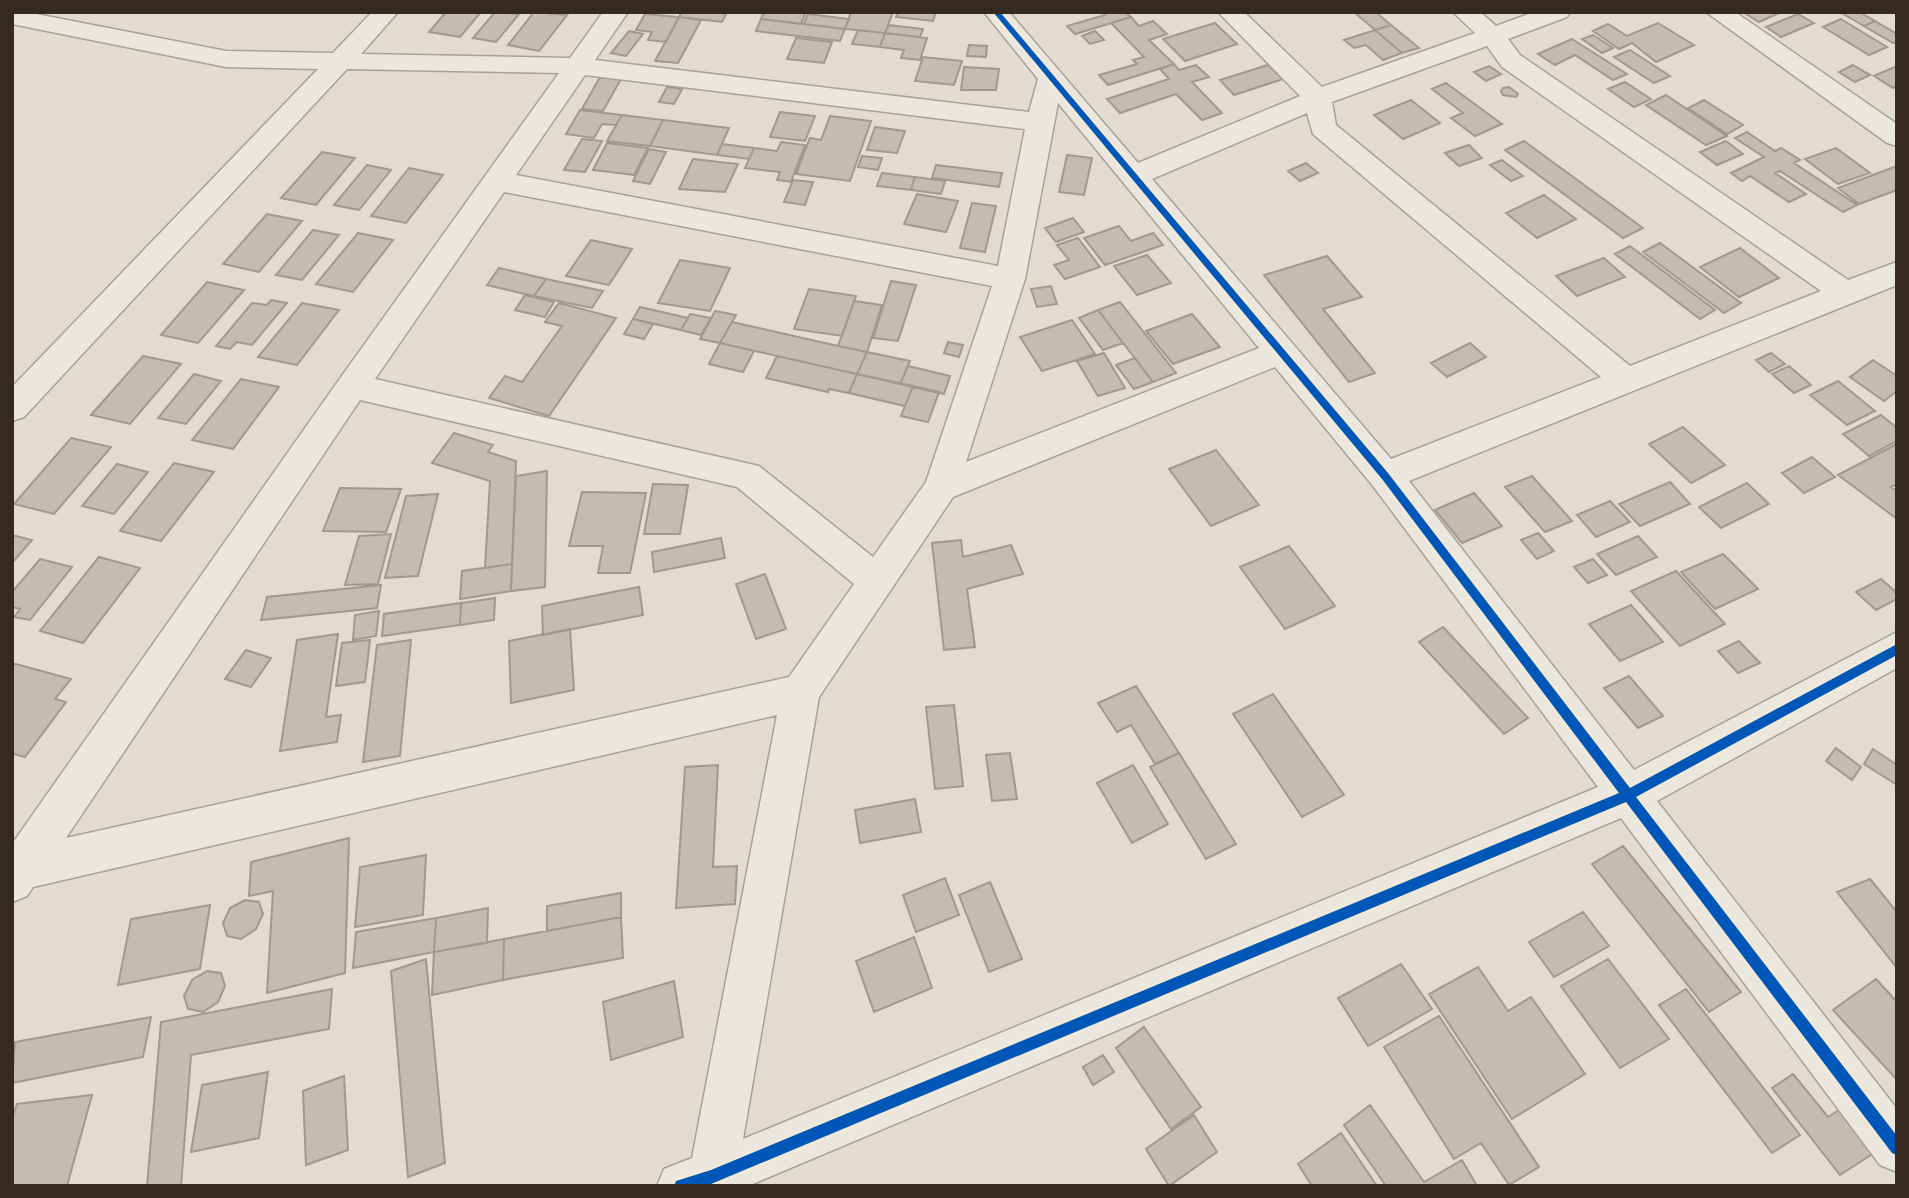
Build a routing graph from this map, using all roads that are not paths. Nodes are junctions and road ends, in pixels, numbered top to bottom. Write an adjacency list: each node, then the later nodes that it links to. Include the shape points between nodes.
1 (386, 12): 10 (street)
2 (616, 12): 11 (street)
3 (996, 12): 12 (street)
4 (1230, 12): 13 (street)
5 (1465, 12): 9 (street)
6 (1558, 12): 9 (street)
7 (1718, 12): 15 (street)
8 (13, 14): 10 (street, via 226,59)
9 (1493, 36): 13 (street); 20 (street, via 1511,61)
10 (342, 59): 11 (street); 24 (street)
11 (579, 66): 14 (street); 17 (street)
12 (1052, 78): 14 (street); 16 (street)
13 (1318, 98): 16 (street); 22 (street, via 1323,128)
14 (1040, 122): 19 (street)
15 (1897, 137)
16 (1134, 176): 21 (street)
17 (498, 181): 19 (street); 23 (street)
18 (1897, 273): 20 (street)
19 (1010, 279): 26 (street)
20 (1845, 293): 22 (street)
21 (1283, 351): 25 (street); 26 (street)
22 (1626, 380): 25 (street)
23 (352, 386): 27 (street, via 747,476); 31 (street)
24 (12, 408)
25 (1385, 476): 30 (street)
26 (941, 487): 27 (street)
27 (877, 581): 29 (street)
28 (1897, 649): 30 (street)
29 (801, 692): 31 (street); 33 (street)
30 (1628, 795): 32 (street); 33 (street)
31 (16, 875)
32 (1897, 1148)
33 (701, 1183)

